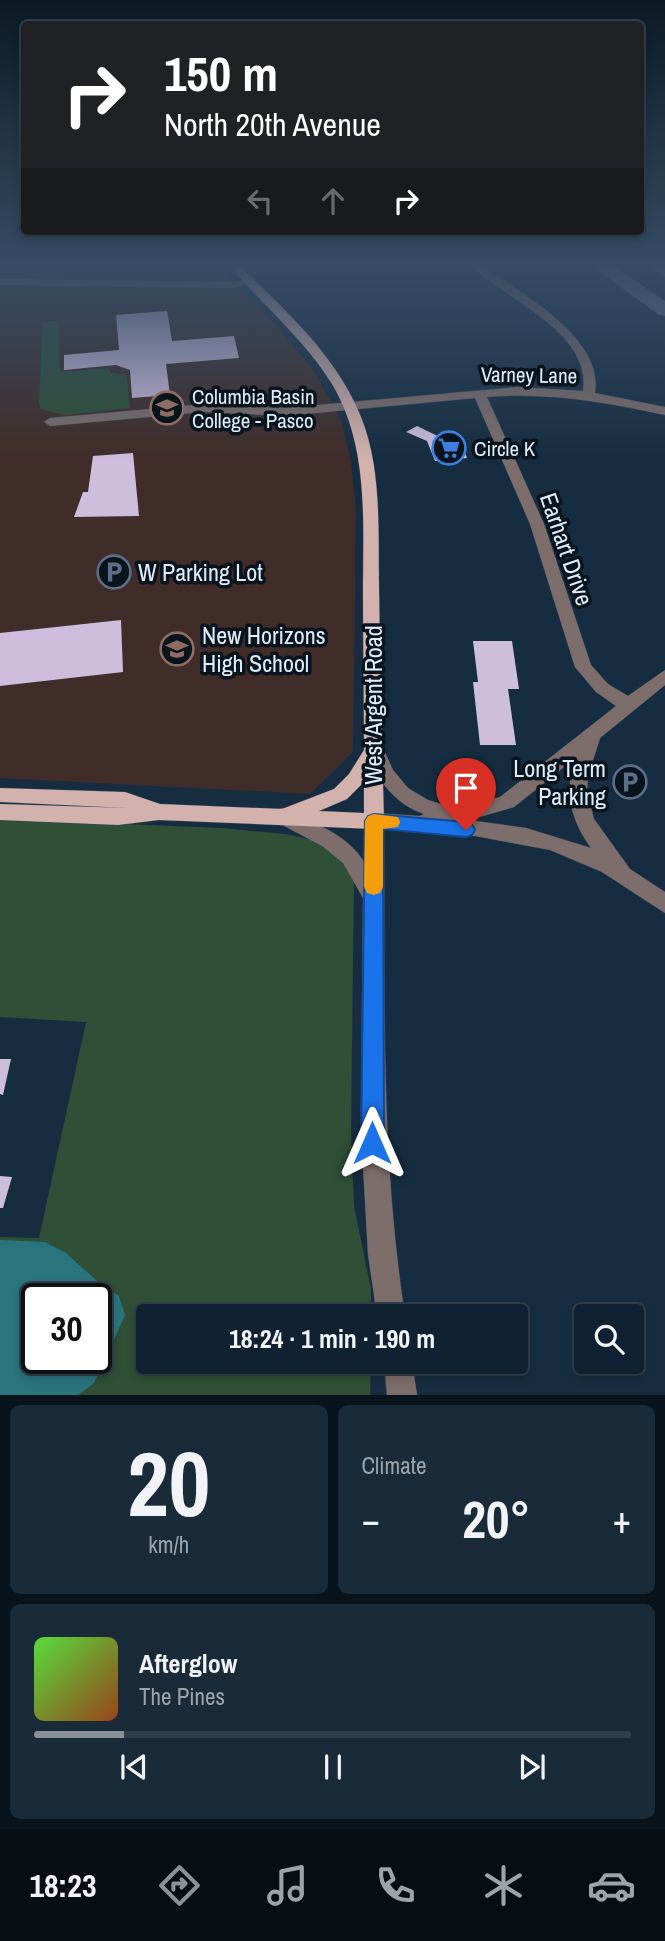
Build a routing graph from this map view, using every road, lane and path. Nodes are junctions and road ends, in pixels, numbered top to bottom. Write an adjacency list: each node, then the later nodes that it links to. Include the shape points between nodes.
1 (295, 329): 5 (main road, West Argent Road, via 318,354)
2 (559, 329): 4 (street, via 575,344 589,369)
3 (479, 393): 4 (street, Varney Lane); 5 (street, Varney Lane); 9 (street, Earhart Drive, via 537,524 583,667 602,688)
4 (587, 395): 6 (street, Varney Lane)
5 (350, 405): 7 (street, Varney Lane, via 284,412 204,408); 11 (main road, West Argent Road, via 368,481)
6 (665, 411)
7 (50, 422)
8 (665, 676): 9 (street)
9 (628, 705): 10 (street)
10 (594, 731): 15 (street, via 513,798 489,809); 19 (street, via 577,778 579,810 594,839)
11 (374, 749): 15 (street, via 382,771 403,796 420,806); 16 (main road, via 348,791); 17 (main road, West Argent Road)
12 (0, 795): 14 (main road, via 125,799)
13 (0, 812): 14 (main road, via 118,817)
14 (159, 812): 16 (main road)
15 (461, 813): 18 (street)
16 (282, 816): 17 (main road); 20 (street, via 329,840 350,858)
17 (374, 821): 18 (street); 20 (street, West Argent Road)
18 (412, 823): 19 (street, via 538,838 583,853)
19 (627, 877): 21 (street)
20 (373, 896): 22 (street, West Argent Road, via 372,1143 377,1230)
21 (665, 904)
22 (389, 1304)
23 (399, 1374): 24 (street)
24 (402, 1395)

